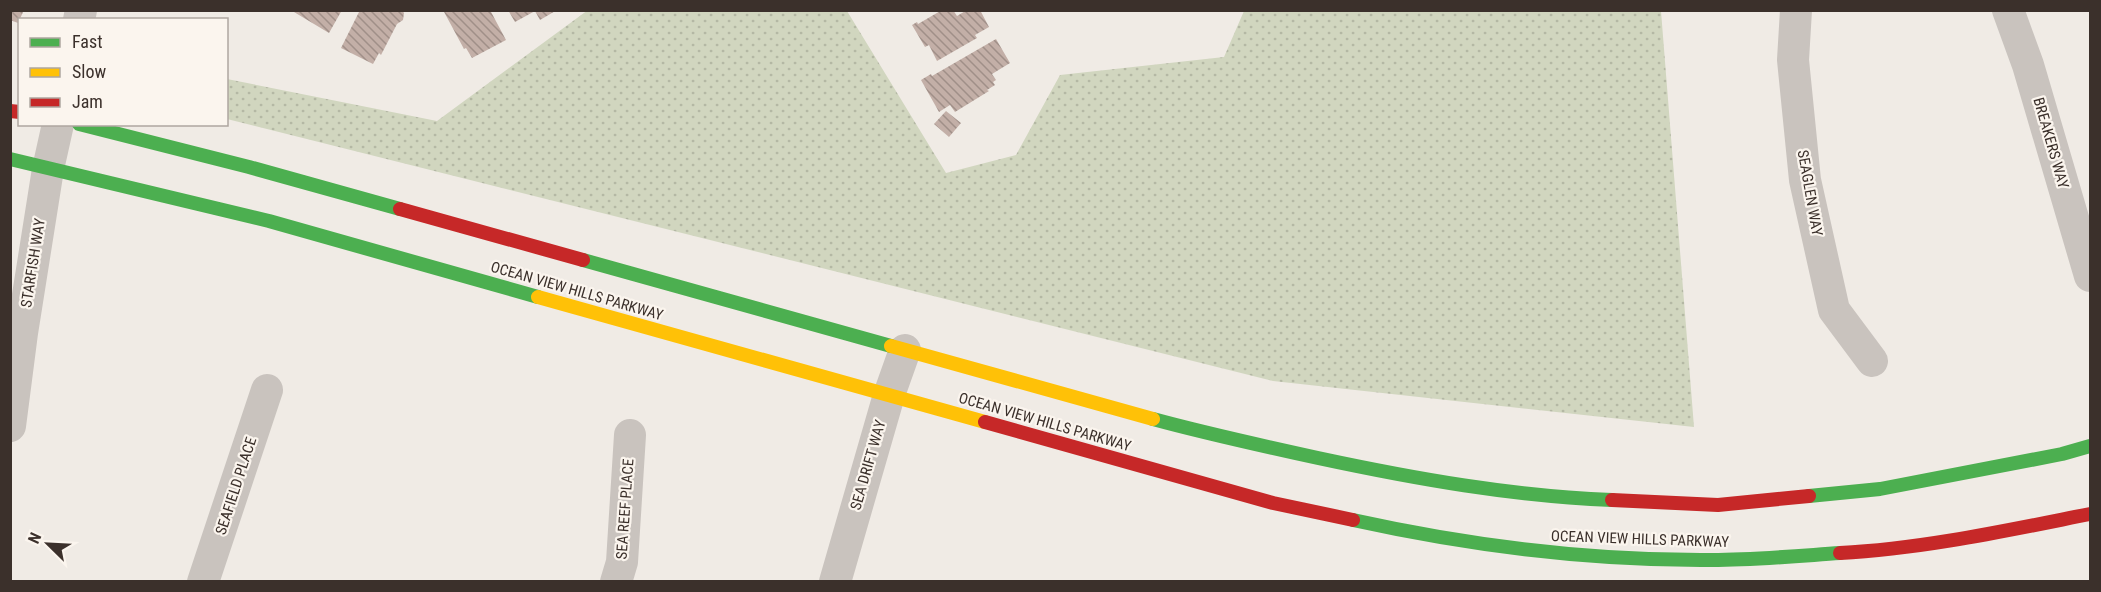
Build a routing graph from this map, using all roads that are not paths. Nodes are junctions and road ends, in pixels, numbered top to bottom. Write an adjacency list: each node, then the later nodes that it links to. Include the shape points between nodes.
1 (1796, 10): 8 (street, SEAGLEN WAY, via 1793,60 1805,180 1834,310)
2 (2008, 10): 6 (street, BREAKERS WAY)
3 (64, 129): 5 (street, STARFISH WAY); 7 (main road, OCEAN VIEW HILLS PARKWAY, via 249,167)
4 (10, 159): 5 (main road, OCEAN VIEW HILLS PARKWAY)
5 (48, 169): 10 (main road, OCEAN VIEW HILLS PARKWAY, via 269,221); 11 (street, STARFISH WAY)
6 (2091, 276)
7 (905, 350): 10 (street, SEA DRIFT WAY); 13 (main road, OCEAN VIEW HILLS PARKWAY, via 1224,437 1457,486 1565,498 1718,505 1880,489)
8 (1872, 361)
9 (267, 390): 15 (street, SEAFIELD PLACE)
10 (889, 396): 14 (main road, OCEAN VIEW HILLS PARKWAY, via 1273,503 1424,536 1569,555 1713,560 1867,552); 17 (street, SEA DRIFT WAY)
11 (10, 426)
12 (630, 435): 16 (street, SEA REEF PLACE, via 622,562)
13 (2091, 446)
14 (2091, 514)
15 (203, 582)
16 (616, 582)
17 (835, 582)

